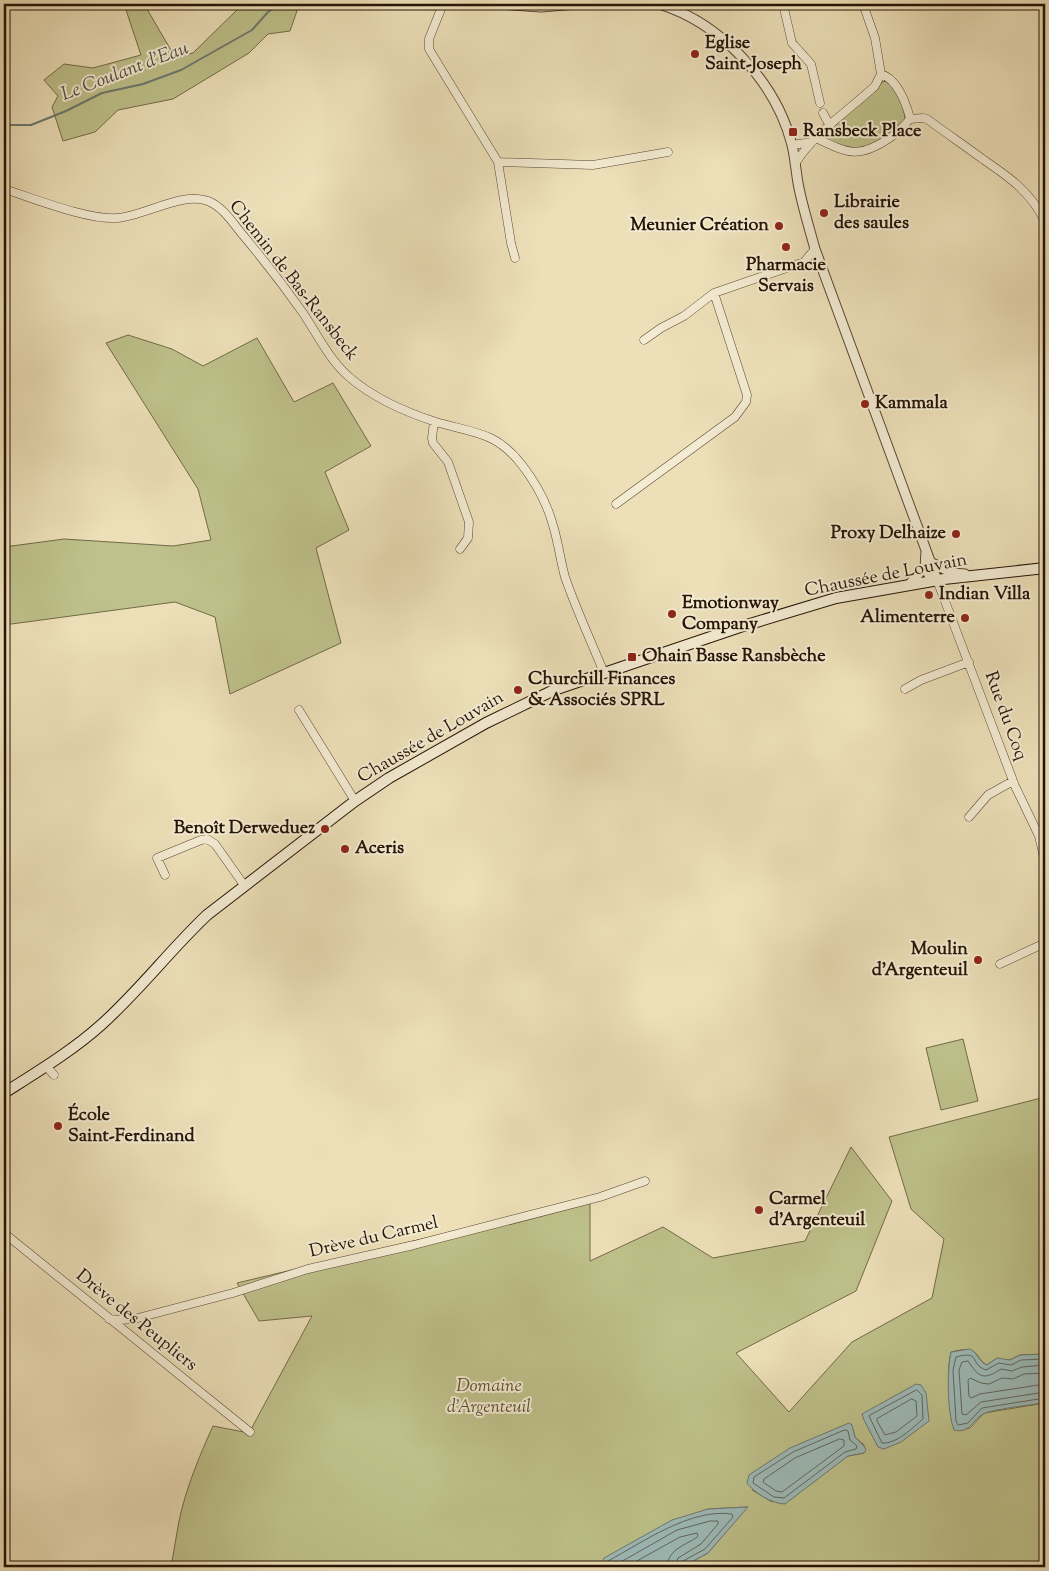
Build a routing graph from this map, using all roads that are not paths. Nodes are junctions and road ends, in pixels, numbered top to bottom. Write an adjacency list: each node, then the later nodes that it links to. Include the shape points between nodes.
1 (443, 4): 15 (street, via 429,39 430,49)
2 (499, 4): 3 (street, via 541,7)
3 (578, 4)
4 (660, 4): 13 (street, via 699,21 740,56 770,93)
5 (783, 4): 8 (street, via 792,42 811,64)
6 (863, 4): 7 (street, via 875,38)
7 (881, 74): 10 (street, via 893,81); 11 (street, via 875,86)
8 (820, 103)
9 (823, 113): 11 (street)
10 (910, 119): 12 (street, via 881,143 862,152 848,152); 18 (street, via 927,119 1006,175 1028,195)
11 (830, 126): 12 (street)
12 (814, 140): 13 (street); 16 (street)
13 (792, 145): 16 (street)
14 (668, 152): 15 (street, via 593,165)
15 (498, 162): 20 (street)
16 (795, 164): 19 (street)
17 (4, 189): 25 (street, Chemin de Bas-Ransbeck, via 83,214 109,218 144,212 187,198 216,204 293,299 331,357 347,375 379,398)
18 (1045, 222)
19 (815, 250): 21 (street); 22 (street)
20 (515, 258)
21 (804, 262): 22 (street); 23 (street)
22 (820, 265): 28 (street, via 926,549)
23 (714, 293): 24 (street); 26 (street, via 747,395 746,402 735,417)
24 (644, 340)
25 (434, 422): 27 (street, via 433,443 448,462 469,522 468,538); 34 (street, Chemin de Bas-Ransbeck, via 489,436 499,442 516,457 536,485 552,523 566,580)
26 (616, 504)
27 (460, 549)
28 (929, 565): 30 (street, via 952,573); 31 (street, via 928,574); 32 (street)
29 (1045, 568): 30 (main road, Chaussée de Louvain)
30 (973, 575): 31 (main road, Chaussée de Louvain)
31 (937, 580): 32 (main road, Chaussée de Louvain); 33 (street, Rue du Coq)
32 (910, 584): 34 (main road, Chaussée de Louvain, via 836,598)
33 (968, 662): 35 (street, Rue du Coq); 37 (street, Rue du Coq)
34 (604, 673): 38 (main road, Chaussée de Louvain, via 554,690 486,723 389,778)
35 (905, 689)
36 (299, 710): 38 (street, Chaussée de Louvain)
37 (1013, 781): 39 (street, Rue du Coq, via 988,795); 40 (street, Rue du Coq, via 1039,836)
38 (355, 802): 42 (main road, Chaussée de Louvain)
39 (969, 817)
40 (1045, 862)
41 (165, 875): 42 (street, via 157,858 207,840 215,844)
42 (244, 885): 45 (main road, Chaussée de Louvain, via 187,933 100,1026)
43 (1045, 943): 44 (street)
44 (1000, 964)
45 (46, 1066): 46 (street); 47 (main road, Chaussée de Louvain)
46 (54, 1075)
47 (4, 1093)
48 (645, 1180): 50 (street, Drève du Carmel, via 600,1197 308,1269 233,1293 143,1316)
49 (4, 1232): 50 (street, Drève des Peupliers)
50 (109, 1319): 51 (street, Drève des Peupliers)
51 (250, 1432)

